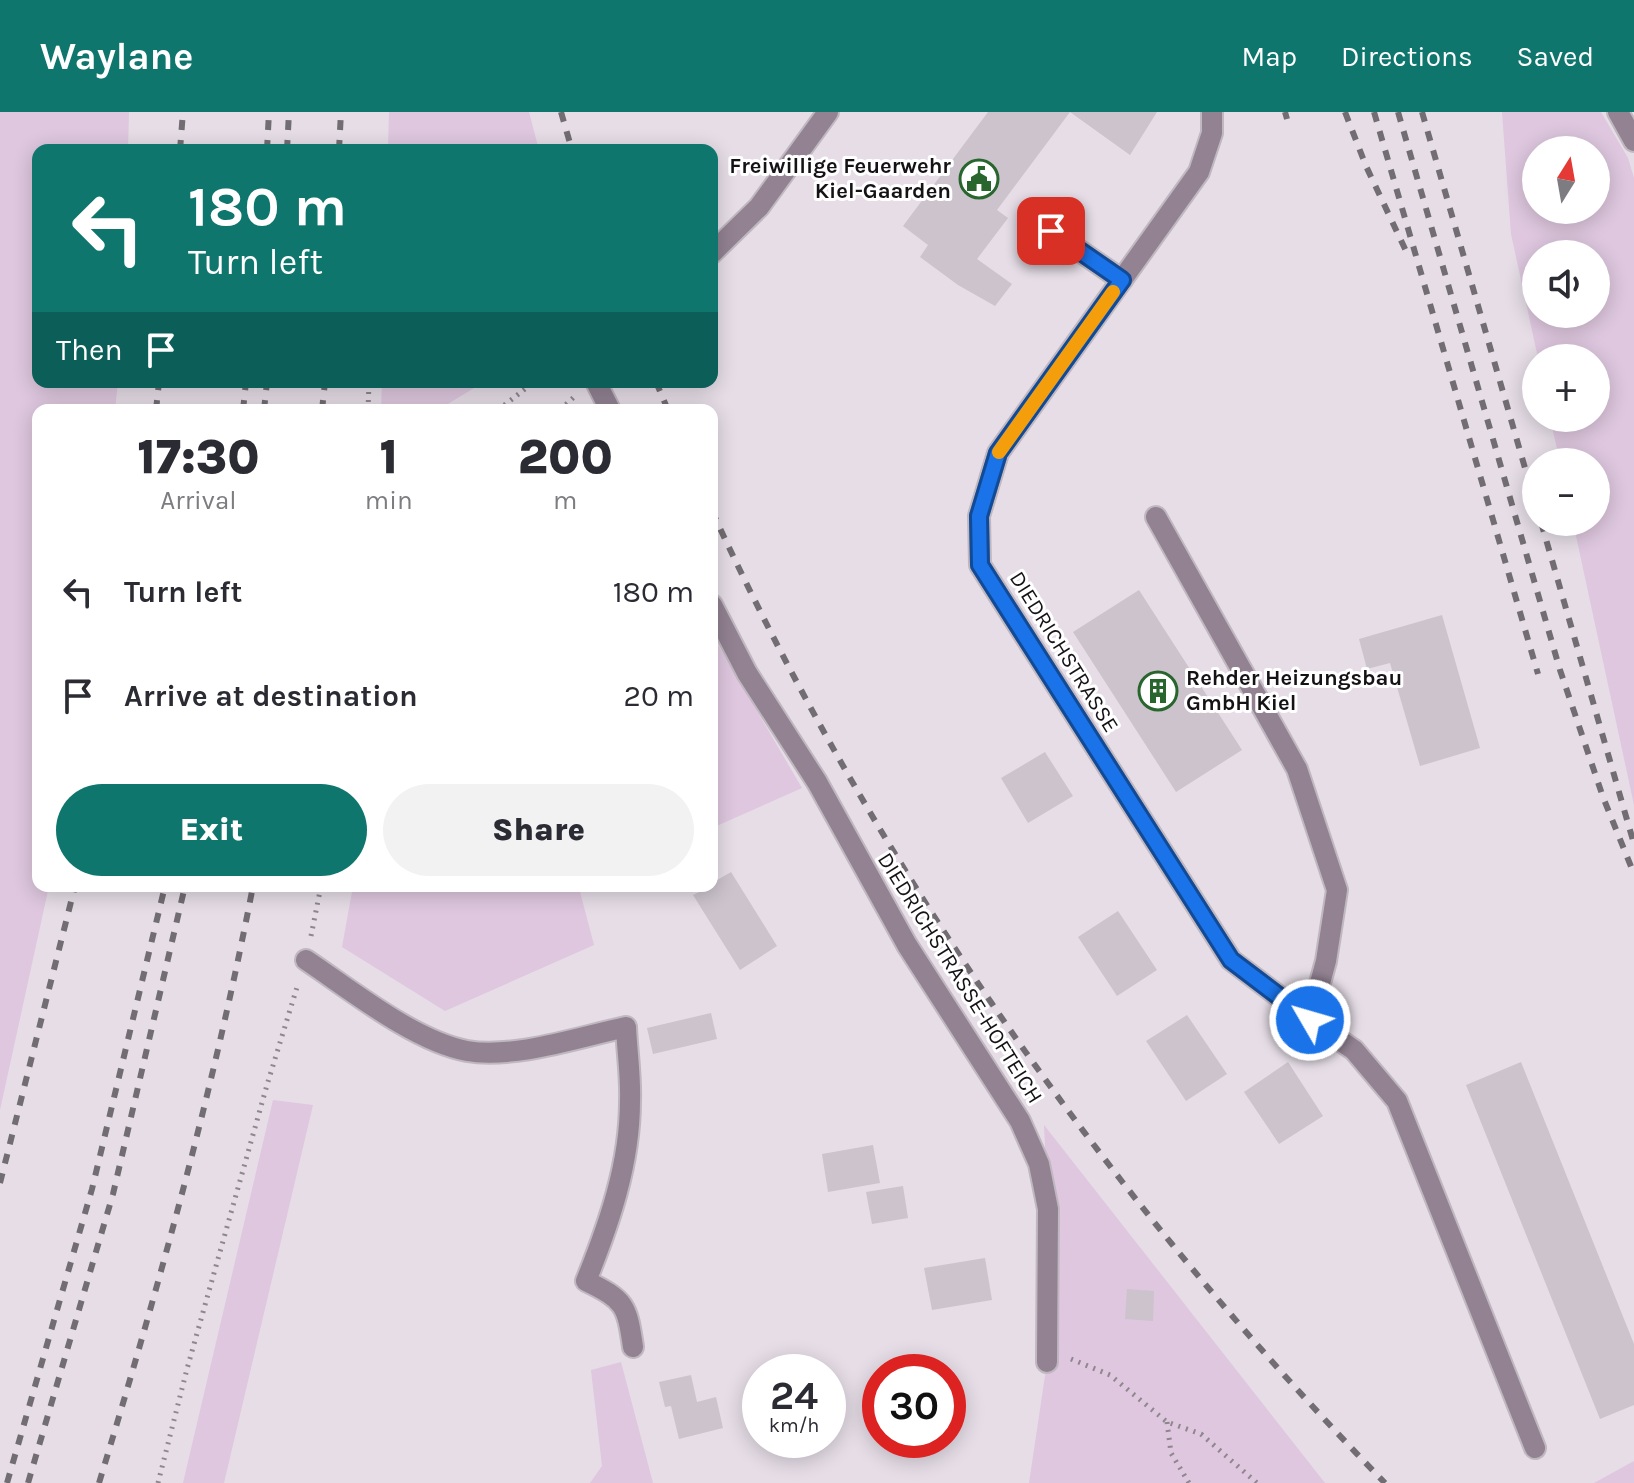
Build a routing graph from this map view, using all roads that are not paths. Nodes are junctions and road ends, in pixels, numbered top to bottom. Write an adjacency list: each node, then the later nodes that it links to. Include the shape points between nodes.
1 (828, 112): 6 (street, via 759,207)
2 (1212, 112): 7 (street, DIEDRICHSTRASSE, via 1212,133 1199,172)
3 (1618, 112): 4 (street)
4 (1634, 141)
5 (1051, 231): 7 (street)
6 (718, 247)
7 (1122, 280): 11 (street, DIEDRICHSTRASSE, via 998,453 979,516 980,565 1231,960)
8 (1156, 517): 11 (street, via 1297,769 1337,890)
9 (718, 617): 13 (street, DIEDRICHSTRASSE-HOFTEICH, via 907,945 1020,1121 1039,1164 1048,1209)
10 (306, 960): 12 (street, via 419,1033 467,1051 513,1052 626,1027 631,1102 623,1170 609,1225 586,1281 611,1293 628,1313)
11 (1310, 1020): 14 (street, DIEDRICHSTRASSE, via 1354,1050 1397,1101)
12 (633, 1347)
13 (1048, 1355)
14 (1535, 1448)

